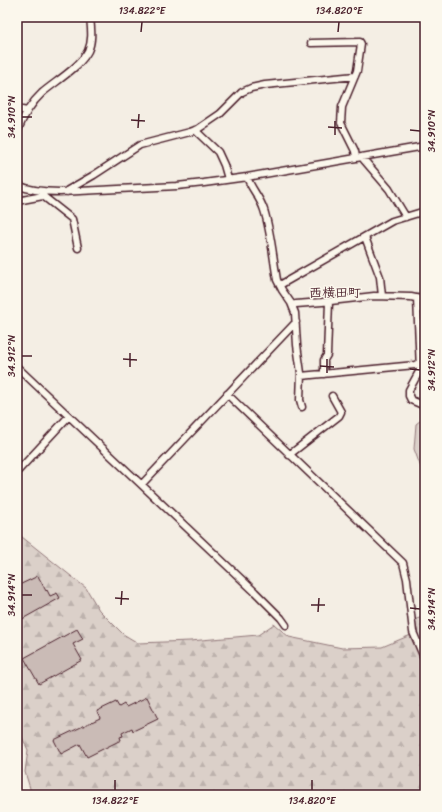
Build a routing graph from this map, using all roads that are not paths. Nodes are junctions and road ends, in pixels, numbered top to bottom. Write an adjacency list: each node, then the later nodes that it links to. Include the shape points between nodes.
1 (90, 17): 5 (street, via 91,38 88,51 79,62 41,94)
2 (311, 43): 3 (street, via 360,42 360,58)
3 (355, 76): 6 (street, via 251,88 242,92 212,120); 9 (street, via 342,107 342,123)
4 (17, 109): 5 (street)
5 (27, 111): 7 (street)
6 (195, 130): 11 (street, via 218,152); 13 (street, via 140,145)
7 (17, 132)
8 (425, 146): 9 (street)
9 (359, 157): 10 (street); 17 (street, via 389,189)
10 (247, 177): 11 (street); 20 (street, via 264,209)
11 (228, 179): 13 (street, via 177,186)
12 (17, 185): 14 (street)
13 (68, 192): 14 (street)
14 (43, 194): 15 (street); 19 (street, via 72,219)
15 (17, 201)
16 (425, 211): 17 (street)
17 (406, 217): 18 (street, via 392,221)
18 (365, 237): 20 (street); 21 (street, via 380,277)
19 (78, 248)
20 (280, 285): 25 (street)
21 (382, 296): 22 (street); 24 (street)
22 (417, 298): 23 (street); 27 (street)
23 (425, 300)
24 (329, 302): 25 (street); 29 (street)
25 (292, 306): 26 (street)
26 (296, 322): 30 (street); 32 (street)
27 (419, 363): 29 (street); 33 (street, via 420,370 409,390 409,396 411,400)
28 (17, 367): 35 (street)
29 (324, 374): 30 (street)
30 (301, 376): 34 (street)
31 (332, 396): 36 (street, via 341,412 339,416)
32 (224, 397): 36 (street); 38 (street)
33 (425, 406)
34 (302, 407)
35 (69, 416): 37 (street); 38 (street)
36 (289, 455): 40 (street, via 403,563 413,632)
37 (17, 472)
38 (142, 484): 39 (street)
39 (286, 625)
40 (425, 660)

